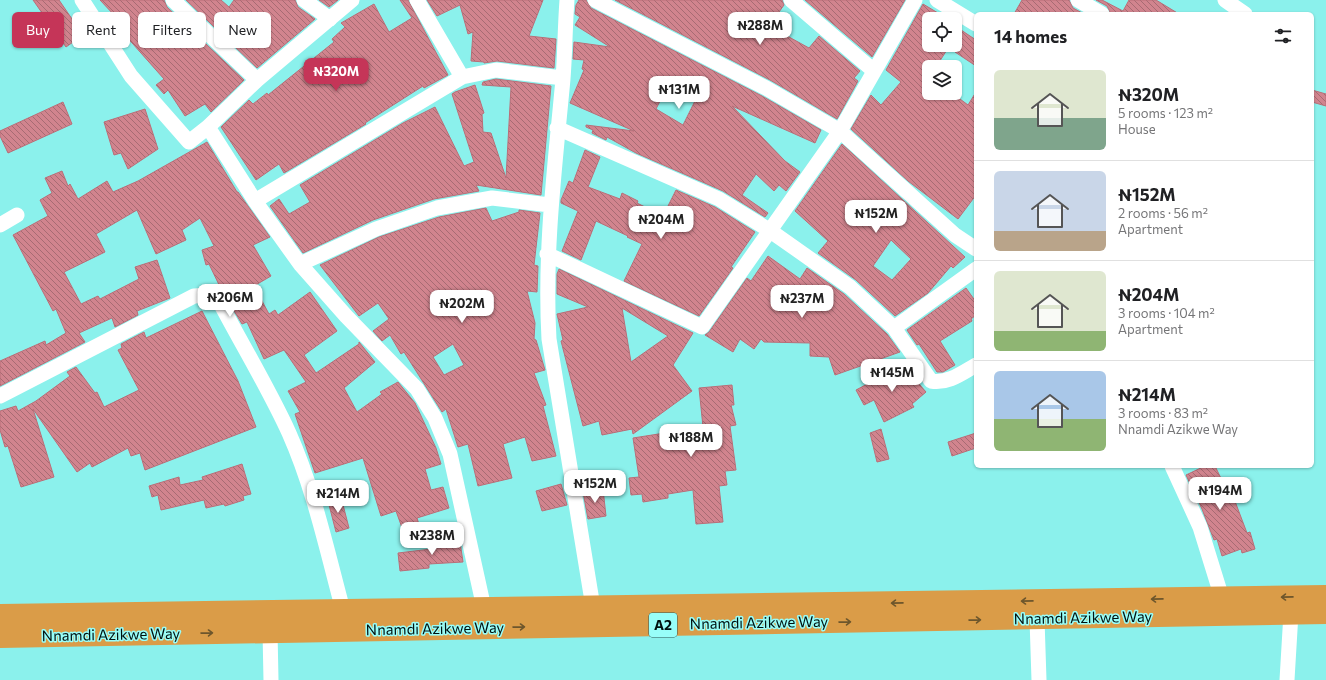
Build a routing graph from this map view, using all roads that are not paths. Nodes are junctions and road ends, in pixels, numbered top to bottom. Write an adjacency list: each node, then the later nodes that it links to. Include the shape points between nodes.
1 (82, 0): 21 (street, via 131,76 189,142)
2 (173, 0): 20 (street)
3 (304, 0): 15 (street)
4 (352, 0): 15 (street)
5 (417, 0): 18 (street)
6 (567, 0): 19 (street)
7 (595, 0): 23 (street, via 766,88)
8 (791, 0): 17 (street)
9 (915, 0): 17 (street)
10 (937, 0): 16 (street)
11 (1078, 0): 13 (street)
12 (1225, 0): 14 (street)
13 (1099, 12)
14 (1242, 12)
15 (330, 19): 20 (street)
16 (974, 23)
17 (874, 71): 23 (street)
18 (462, 77): 19 (street, via 496,70); 24 (street)
19 (563, 78): 22 (street)
20 (256, 80): 21 (street)
21 (208, 127): 24 (street)
22 (557, 128): 25 (street); 28 (street, via 719,199)
23 (840, 131): 28 (street); 29 (street, via 954,235)
24 (255, 201): 31 (street)
25 (550, 205): 30 (street); 31 (street, via 492,198 437,208 376,229)
26 (17, 215): 27 (street)
27 (0, 225)
28 (769, 230): 30 (street, via 702,328); 33 (street, via 850,287)
29 (974, 248)
30 (547, 254): 39 (street, via 546,298 549,340)
31 (300, 264): 40 (street, via 416,389 435,418 450,454)
32 (974, 270): 33 (street)
33 (894, 328): 34 (street, via 931,381 947,381)
34 (974, 366)
35 (0, 396): 45 (street, via 194,296 210,295 218,299 289,433 313,500)
36 (1173, 468): 38 (street, via 1200,527)
37 (1326, 596): 38 (highway, Nnamdi Azikwe Way / A2, one-way to 38)
38 (1222, 598): 39 (highway, Nnamdi Azikwe Way / A2, one-way to 39)
39 (592, 607): 40 (highway, Nnamdi Azikwe Way / A2)
40 (484, 608): 45 (highway, Nnamdi Azikwe Way / A2)
41 (1291, 613): 42 (highway, Nnamdi Azikwe Way / A2); 44 (highway, Nnamdi Azikwe Way / A2); 50 (street)
42 (1326, 613)
43 (0, 615): 45 (highway, Nnamdi Azikwe Way / A2)
44 (1038, 619): 45 (highway, Nnamdi Azikwe Way / A2, one-way to 44); 49 (street)
45 (342, 620): 46 (highway, Nnamdi Azikwe Way / A2)
46 (270, 631): 47 (highway, Nnamdi Azikwe Way / A2, one-way to 46); 48 (street)
47 (0, 637)
48 (271, 680)
49 (1039, 680)
50 (1287, 680)

